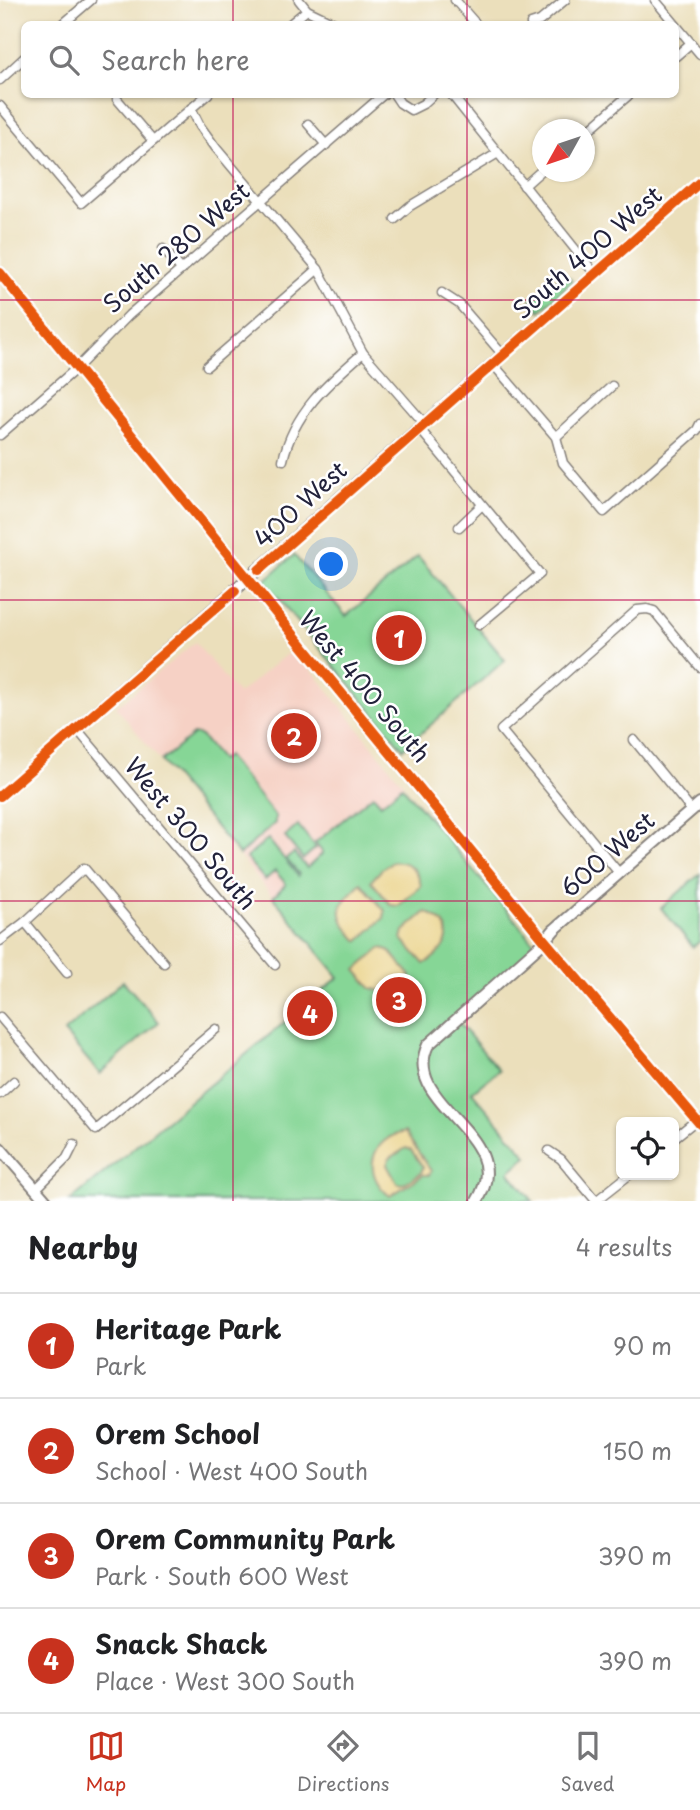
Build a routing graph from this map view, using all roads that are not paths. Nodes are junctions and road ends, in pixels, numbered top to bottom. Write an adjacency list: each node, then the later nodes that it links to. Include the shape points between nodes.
1 (91, 0): 7 (street)
2 (299, 0): 6 (street)
3 (455, 0): 10 (street)
4 (565, 0): 11 (street)
5 (655, 0): 12 (street)
6 (307, 10): 8 (street); 9 (street)
7 (66, 21)
8 (294, 21)
9 (329, 21)
10 (473, 21)
11 (540, 21)
12 (673, 21)
13 (679, 29): 14 (street)
14 (691, 43): 15 (street); 16 (street)
15 (679, 53)
16 (700, 54)
17 (21, 61): 18 (street)
18 (0, 80)
19 (203, 98): 27 (street)
20 (379, 98): 31 (street, South 280 West)
21 (397, 98): 22 (street, via 411,110)
22 (430, 98)
23 (453, 98): 32 (street)
24 (625, 98): 29 (street)
25 (117, 99): 30 (street)
26 (0, 106): 30 (street, via 81,202)
27 (191, 108): 30 (street); 36 (street, via 216,148)
28 (308, 124): 31 (street)
29 (595, 124)
30 (153, 141)
31 (326, 145): 36 (street, South 280 West)
32 (498, 153): 35 (street); 37 (street)
33 (532, 179): 35 (street)
34 (700, 182): 42 (street, South 400 West)
35 (524, 186): 42 (street)
36 (261, 200): 39 (street); 40 (street, South 280 West)
37 (395, 219)
38 (163, 249): 40 (street)
39 (318, 269): 44 (street); 47 (street)
40 (181, 270): 48 (street, South 280 West)
41 (0, 273): 48 (street, West 400 South)
42 (595, 274): 45 (street, South 400 West)
43 (442, 293): 45 (street, via 459,304)
44 (363, 354): 51 (street); 54 (street, via 311,402 288,439)
45 (503, 355): 46 (street, 400 West)
46 (494, 364): 51 (street, 400 West); 53 (street)
47 (207, 366)
48 (78, 367): 52 (street, South 280 West); 57 (street, West 400 South)
49 (612, 386): 53 (street)
50 (700, 424): 53 (street, via 604,512 563,463)
51 (422, 426): 55 (street); 57 (street, 400 West)
52 (0, 435)
53 (556, 436)
54 (283, 460)
55 (482, 505): 56 (street); 58 (street, via 540,574)
56 (458, 527)
57 (248, 580): 60 (street, 400 West); 67 (street, West 400 South)
58 (479, 625)
59 (700, 667): 64 (street, via 654,611 637,610 501,730)
60 (76, 728): 62 (street, 400 West); 69 (street, West 300 South)
61 (634, 740): 63 (street)
62 (0, 796)
63 (696, 807): 64 (street, 600 West)
64 (619, 873): 67 (street, 600 West)
65 (25, 922): 66 (street); 68 (street, via 84,868); 70 (street)
66 (0, 941)
67 (545, 941): 75 (street, West 400 South); 83 (street, 600 West, via 432,1040 423,1054 421,1066 427,1083 481,1151 485,1173)
68 (164, 963)
69 (275, 965)
70 (66, 973)
71 (0, 1017): 72 (street, via 96,1130)
72 (216, 1029)
73 (15, 1081): 74 (street)
74 (0, 1094)
75 (699, 1120): 76 (street)
76 (679, 1134)
77 (74, 1143): 81 (street, via 67,1158)
78 (0, 1148): 81 (street)
79 (549, 1151): 84 (street)
80 (623, 1180): 84 (street)
81 (36, 1189): 82 (street)
82 (46, 1201)
83 (477, 1201)
84 (596, 1201)

